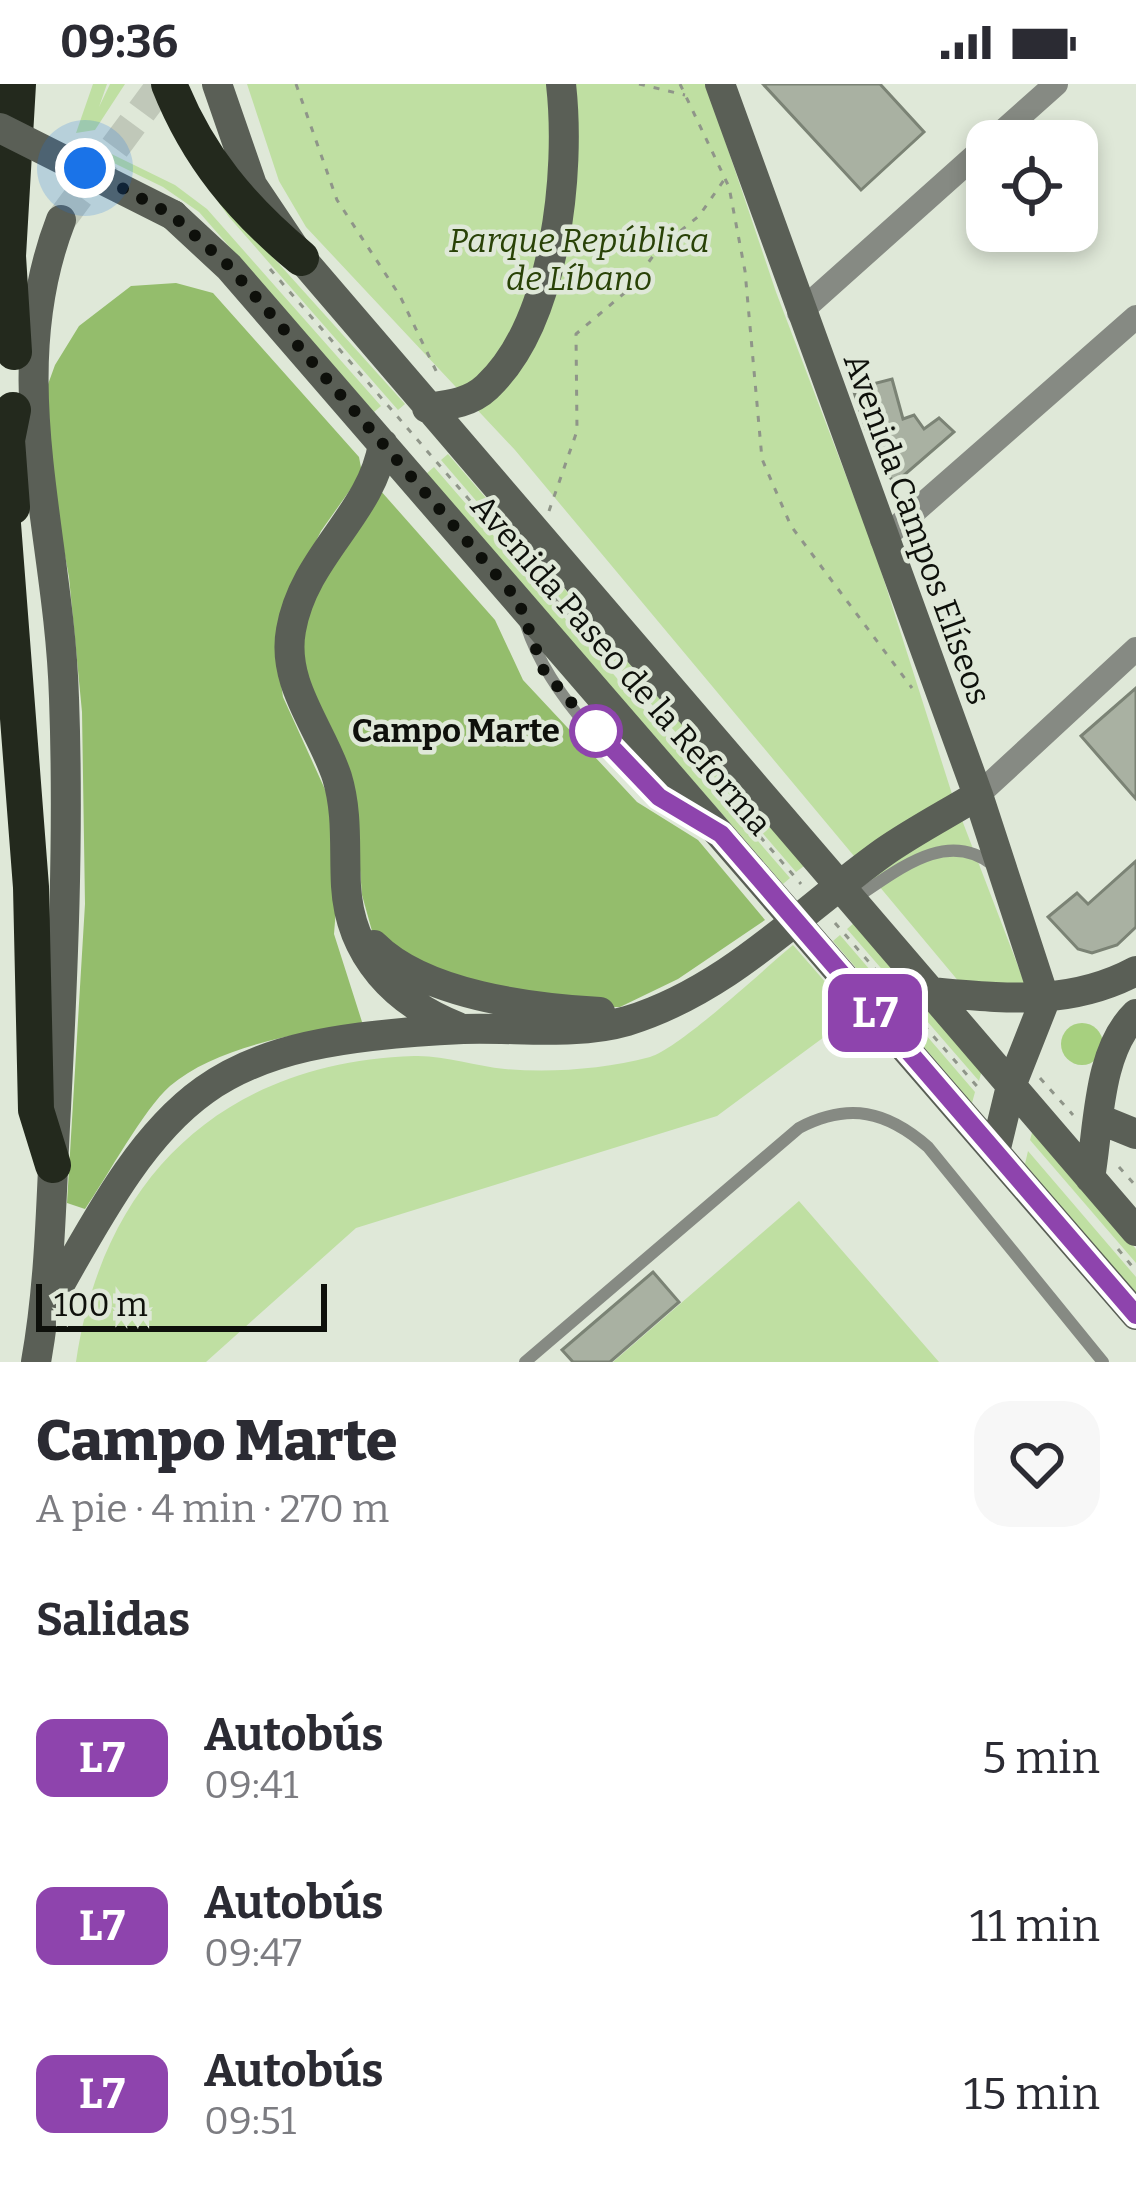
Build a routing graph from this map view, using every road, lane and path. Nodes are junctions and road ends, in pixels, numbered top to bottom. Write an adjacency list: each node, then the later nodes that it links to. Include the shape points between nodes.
1 (18, 84): 21 (highway, via 8,256)
2 (169, 84): 14 (highway, via 199,147)
3 (217, 84): 14 (main road)
4 (296, 84): 23 (path, via 337,200 400,296)
5 (561, 84): 23 (main road, via 563,193 520,337 498,374)
6 (639, 84): 10 (path)
7 (680, 84): 10 (path)
8 (720, 84): 19 (main road, Avenida Campos Elíseos)
9 (1056, 84): 11 (street)
10 (687, 96): 15 (path)
11 (1016, 120)
12 (0, 128): 23 (main road, Avenida Paseo de la Reforma, bridge, via 147,198)
13 (966, 164): 19 (street)
14 (236, 178): 17 (highway)
15 (725, 178): 25 (path, via 699,216 576,334 577,431 552,508); 30 (path, via 745,271 762,459 808,553)
16 (61, 220): 21 (main road, via 36,265)
17 (301, 258): 23 (main road, Avenida Paseo de la Reforma)
18 (261, 260): 23 (path)
19 (799, 313): 26 (main road, Avenida Campos Elíseos)
20 (1136, 317): 26 (street)
21 (14, 352): 22 (main road)
22 (13, 410): 24 (highway); 54 (main road, via 64,689)
23 (425, 444): 25 (main road, Avenida Paseo de la Reforma); 34 (path); 39 (main road, via 372,485 316,563 290,633 294,680 342,799); 40 (main road, Avenida Paseo de la Reforma, via 518,600)
24 (6, 495): 27 (highway); 28 (highway)
25 (531, 530): 38 (main road, Avenida Paseo de la Reforma)
26 (882, 540): 32 (main road, Avenida Campos Elíseos)
27 (8, 558): 28 (highway); 31 (highway)
28 (21, 608): 31 (highway, via 24,678)
29 (1136, 649): 32 (street)
30 (916, 692)
31 (15, 713): 54 (highway, via 31,887 36,1110)
32 (978, 795): 35 (main road, Avenida Campos Elíseos); 38 (main road, via 885,851)
33 (808, 871): 34 (path)
34 (796, 877): 36 (path); 37 (path)
35 (1007, 884): 38 (lane, via 980,856 943,849); 44 (main road, Avenida Campos Elíseos)
36 (788, 889)
37 (806, 889)
38 (841, 910): 40 (main road); 41 (path); 43 (main road, Avenida Paseo de la Reforma); 49 (path, via 843,932)
39 (350, 914): 45 (main road, via 380,951 427,981 573,1010); 47 (main road, via 388,985 420,1012)
40 (798, 923): 45 (main road, via 702,989); 53 (main road, Avenida Paseo de la Reforma)
41 (828, 935)
42 (1136, 971): 44 (main road)
43 (930, 992): 44 (main road); 50 (main road, Avenida Paseo de la Reforma)
44 (1046, 1000): 50 (main road)
45 (648, 1012): 47 (main road, via 591,1028)
46 (1128, 1025): 48 (main road); 51 (main road)
47 (464, 1029): 57 (main road, via 314,1045 200,1090 126,1169)
48 (1136, 1064)
49 (975, 1084)
50 (1011, 1086): 53 (main road); 55 (main road, Avenida Paseo de la Reforma)
51 (1099, 1119): 52 (main road); 55 (main road)
52 (1136, 1134)
53 (995, 1152): 58 (main road, Avenida Paseo de la Reforma)
54 (53, 1165): 57 (main road)
55 (1090, 1178): 56 (main road, Avenida Paseo de la Reforma)
56 (1136, 1231)
57 (45, 1311): 59 (main road)
58 (1136, 1315)
59 (36, 1362)
60 (525, 1362): 61 (lane, via 799,1128 849,1110 902,1124 928,1148)
61 (1103, 1362)

